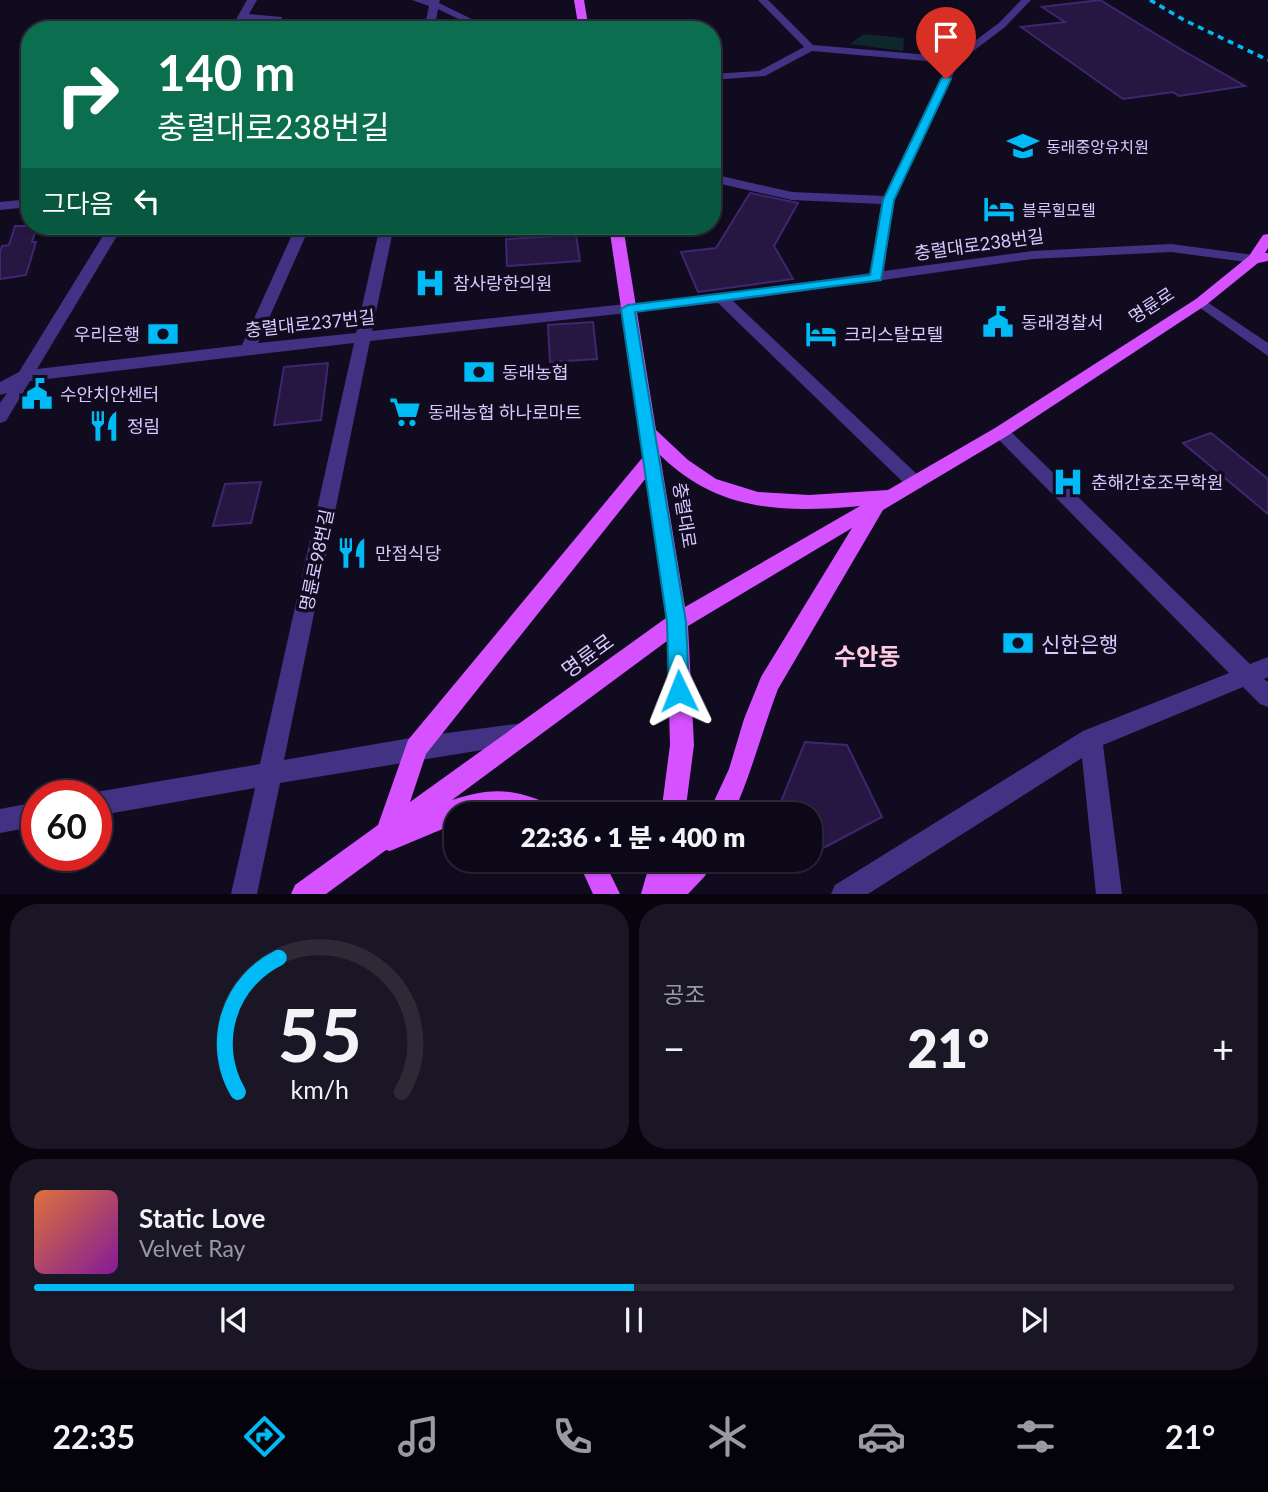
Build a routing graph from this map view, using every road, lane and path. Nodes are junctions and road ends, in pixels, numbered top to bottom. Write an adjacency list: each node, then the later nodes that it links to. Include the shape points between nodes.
1 (252, 0): 7 (street)
2 (417, 0): 6 (street)
3 (579, 0): 12 (main road)
4 (763, 0): 13 (street)
5 (1026, 0): 14 (street, via 1002,25)
6 (435, 2): 10 (street); 11 (street)
7 (243, 17): 8 (street); 9 (street)
8 (241, 21)
9 (278, 21)
10 (431, 21)
11 (472, 21)
12 (582, 21)
13 (810, 48): 14 (street); 15 (street, via 761,74)
14 (955, 60): 17 (street)
15 (721, 76)
16 (721, 180): 17 (street, via 792,196)
17 (888, 200): 26 (street)
18 (21, 204): 19 (street)
19 (0, 206)
20 (111, 235): 33 (street)
21 (299, 235): 31 (street)
22 (385, 235): 30 (street, 명륜로98번길)
23 (617, 235): 29 (main road, 충렬대로)
24 (1268, 238): 25 (main road, 명륜로)
25 (1261, 258): 26 (street, 충렬대로238번길, via 1171,248 1098,251 1032,255); 28 (main road, 명륜로)
26 (876, 278): 27 (street, 충렬대로238번길)
27 (721, 298): 29 (street, 충렬대로238번길); 40 (street)
28 (1201, 302): 32 (street); 38 (main road, 명륜로)
29 (628, 309): 30 (street, 충렬대로237번길); 37 (main road, 충렬대로)
30 (363, 337): 31 (street, 충렬대로237번길); 48 (street, 명륜로98번길)
31 (248, 349): 33 (street, 충렬대로237번길)
32 (1268, 351)
33 (25, 376): 34 (street); 35 (street, 충렬대로237번길); 36 (street)
34 (0, 380)
35 (0, 390)
36 (0, 417)
37 (648, 432): 39 (main road, 충렬대로); 41 (main road, via 689,470 759,500 800,505)
38 (1002, 432): 40 (main road, 명륜로); 43 (street)
39 (652, 458): 42 (main road, 충렬대로); 47 (main road)
40 (915, 482): 41 (main road, 명륜로)
41 (885, 500): 42 (main road, 명륜로); 51 (main road, via 769,684)
42 (677, 622): 45 (main road, 명륜로); 50 (main road, 충렬대로, via 682,745)
43 (1258, 671): 44 (street); 46 (street)
44 (1268, 697)
45 (523, 733): 47 (street); 55 (main road, 명륜로)
46 (1091, 739): 65 (street); 66 (street)
47 (416, 748): 48 (street); 55 (main road)
48 (270, 773): 49 (street); 60 (street, 명륜로98번길)
49 (112, 800)
50 (675, 802)
51 (726, 802)
52 (21, 817): 54 (street)
53 (444, 819): 56 (main road)
54 (0, 821)
55 (388, 833): 56 (main road, 명륜로)
56 (364, 850): 61 (main road, 명륜로)
57 (596, 872): 62 (main road)
58 (660, 872): 63 (main road)
59 (691, 872): 64 (main road)
60 (238, 892)
61 (304, 894)
62 (607, 894)
63 (654, 894)
64 (670, 894)
65 (844, 894)
66 (1109, 894)

